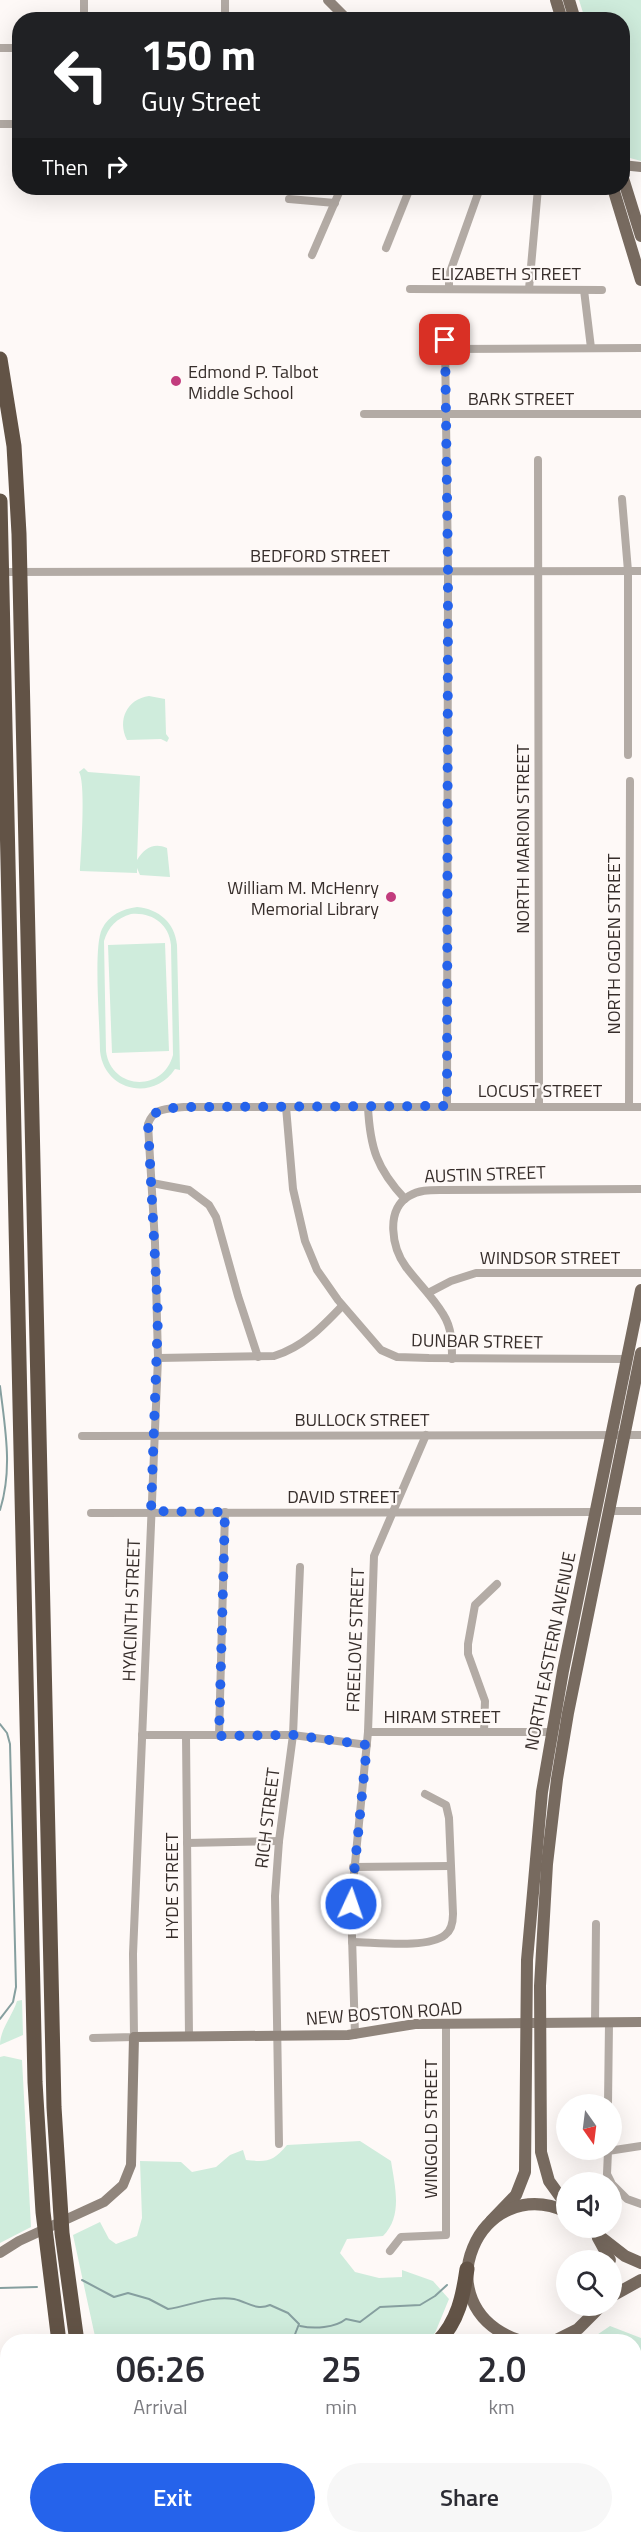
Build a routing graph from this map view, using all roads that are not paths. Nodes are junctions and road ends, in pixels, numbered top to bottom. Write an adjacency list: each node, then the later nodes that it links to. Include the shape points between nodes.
1 (328, 0): 2 (street)
2 (340, 12)
3 (338, 195): 10 (street)
4 (407, 195): 12 (street)
5 (478, 195): 16 (street, via 449,275)
6 (537, 195): 17 (street)
7 (615, 195): 14 (main road)
8 (628, 195): 11 (main road)
9 (289, 200): 10 (street)
10 (335, 202): 13 (street)
11 (641, 236)
12 (386, 248)
13 (312, 255)
14 (641, 280)
15 (410, 289): 16 (street, ELIZABETH STREET)
16 (449, 289): 17 (street, ELIZABETH STREET)
17 (529, 289): 18 (street, ELIZABETH STREET)
18 (584, 290): 19 (street, ELIZABETH STREET); 20 (street)
19 (603, 290)
20 (591, 348): 21 (street); 25 (street, via 446,344)
21 (641, 348)
22 (0, 359): 103 (highway, via 16,459 20,572 53,2063)
23 (364, 414): 25 (street, BARK STREET)
24 (641, 414): 25 (street, BARK STREET)
25 (447, 415): 33 (street)
26 (538, 460): 29 (street, NORTH MARION STREET)
27 (622, 498): 30 (street)
28 (0, 501): 32 (highway)
29 (538, 570): 30 (street, BEDFORD STREET); 33 (street, BEDFORD STREET); 39 (street, NORTH MARION STREET)
30 (628, 571): 31 (street, BEDFORD STREET); 34 (street)
31 (641, 571)
32 (1, 572): 33 (street, BEDFORD STREET); 112 (highway, via 34,2055 41,2187)
33 (448, 572): 36 (street)
34 (628, 755)
35 (630, 781): 40 (street, NORTH OGDEN STREET)
36 (447, 1106): 38 (street, LOCUST STREET); 39 (street, LOCUST STREET)
37 (286, 1107): 38 (street, LOCUST STREET); 42 (street, LOCUST STREET, via 184,1107); 49 (street, DUNBAR STREET, via 293,1189 305,1241 317,1270)
38 (368, 1107): 45 (street, via 371,1146 377,1162)
39 (539, 1107): 40 (street, LOCUST STREET)
40 (629, 1107): 41 (street, LOCUST STREET)
41 (641, 1107)
42 (153, 1114): 43 (street, HYACINTH STREET, via 148,1124)
43 (152, 1183): 50 (street, via 189,1190 208,1204 216,1217); 52 (street, HYACINTH STREET)
44 (641, 1189): 45 (street, AUSTIN STREET, via 440,1190 421,1191)
45 (405, 1199): 48 (street, AUSTIN STREET, via 394,1220 396,1246 405,1265)
46 (641, 1273): 48 (street, WINDSOR STREET, via 476,1273)
47 (641, 1290): 51 (main road, NORTH EASTERN AVENUE)
48 (428, 1293): 53 (street, AUSTIN STREET, via 452,1333)
49 (342, 1306): 50 (street, via 317,1332 290,1351); 53 (street, DUNBAR STREET, via 381,1350 397,1357)
50 (258, 1357): 52 (street)
51 (637, 1357): 53 (street, DUNBAR STREET); 55 (main road, NORTH EASTERN AVENUE)
52 (158, 1358): 57 (street, HYACINTH STREET)
53 (452, 1359)
54 (426, 1435): 55 (street, BULLOCK STREET); 57 (street, BULLOCK STREET); 63 (street, FREELOVE STREET)
55 (618, 1435): 56 (street, BULLOCK STREET); 60 (main road, NORTH EASTERN AVENUE); 64 (main road, NORTH EASTERN AVENUE)
56 (641, 1435)
57 (154, 1436): 58 (street, BULLOCK STREET); 59 (street, HYACINTH STREET)
58 (82, 1437)
59 (151, 1511): 62 (street, DAVID STREET); 65 (street, DAVID STREET); 71 (street, HYACINTH STREET)
60 (609, 1511): 61 (street); 85 (main road, NORTH EASTERN AVENUE, via 557,1779 544,1906)
61 (641, 1511)
62 (225, 1512): 63 (street, DAVID STREET); 74 (street)
63 (393, 1512): 64 (street, DAVID STREET); 68 (street, FREELOVE STREET, via 374,1556)
64 (595, 1512): 70 (main road, NORTH EASTERN AVENUE)
65 (91, 1513)
66 (300, 1567): 72 (street, RICH STREET)
67 (497, 1584): 69 (street, via 475,1605 468,1644 485,1701)
68 (368, 1732): 69 (street, HIRAM STREET); 75 (street, FREELOVE STREET)
69 (484, 1732): 70 (street, HIRAM STREET)
70 (551, 1732): 84 (main road, NORTH EASTERN AVENUE, via 534,1867)
71 (142, 1735): 73 (street); 91 (street, HYACINTH STREET, via 133,1954)
72 (293, 1735): 74 (street); 75 (street); 77 (street, RICH STREET)
73 (186, 1736): 74 (street); 78 (street, HYDE STREET)
74 (219, 1736)
75 (367, 1745): 80 (street, FREELOVE STREET)
76 (424, 1794): 79 (street, via 446,1805)
77 (279, 1841): 78 (street); 90 (street, RICH STREET, via 275,1915)
78 (187, 1843): 92 (street, HYDE STREET)
79 (450, 1866): 80 (street); 82 (street, via 453,1923 446,1935 422,1942)
80 (353, 1867): 82 (street, FREELOVE STREET)
81 (596, 1923): 86 (street)
82 (352, 1942): 89 (street, FREELOVE STREET)
83 (641, 2022): 87 (street, NEW BOSTON ROAD)
84 (527, 2023): 85 (street, NEW BOSTON ROAD); 88 (street, NEW BOSTON ROAD); 102 (main road, NORTH EASTERN AVENUE, via 525,2172 516,2195)
85 (540, 2023): 86 (street, NEW BOSTON ROAD); 98 (main road, NORTH EASTERN AVENUE, via 542,2158)
86 (595, 2023): 87 (street, NEW BOSTON ROAD)
87 (609, 2023): 94 (street)
88 (446, 2024): 89 (street, NEW BOSTON ROAD, via 411,2025); 105 (street, WINGOLD STREET, via 447,2234 401,2238)
89 (355, 2035): 90 (street, NEW BOSTON ROAD)
90 (278, 2036): 92 (street, NEW BOSTON ROAD); 95 (street, RICH STREET)
91 (134, 2037): 92 (street, NEW BOSTON ROAD); 93 (street, NEW BOSTON ROAD); 106 (street, via 132,2160 123,2185 108,2199)
92 (189, 2037)
93 (93, 2038)
94 (608, 2094)
95 (279, 2144)
96 (641, 2146): 97 (street)
97 (622, 2148)
98 (556, 2192)
99 (622, 2194): 100 (street)
100 (641, 2204)
101 (556, 2208): 102 (main road, via 532,2205)
102 (491, 2221): 108 (main road, NORTH EASTERN AVENUE, via 474,2244)
103 (62, 2233): 113 (highway); 114 (highway)
104 (602, 2238): 107 (main road)
105 (390, 2251)
106 (0, 2253)
107 (641, 2263)
108 (467, 2269): 115 (highway, via 458,2312); 116 (main road, via 468,2289 477,2309)
109 (641, 2280): 110 (main road)
110 (622, 2290)
111 (591, 2316): 117 (main road)
112 (58, 2334)
113 (76, 2334)
114 (85, 2334)
115 (444, 2334)
116 (504, 2334)
117 (568, 2334)

